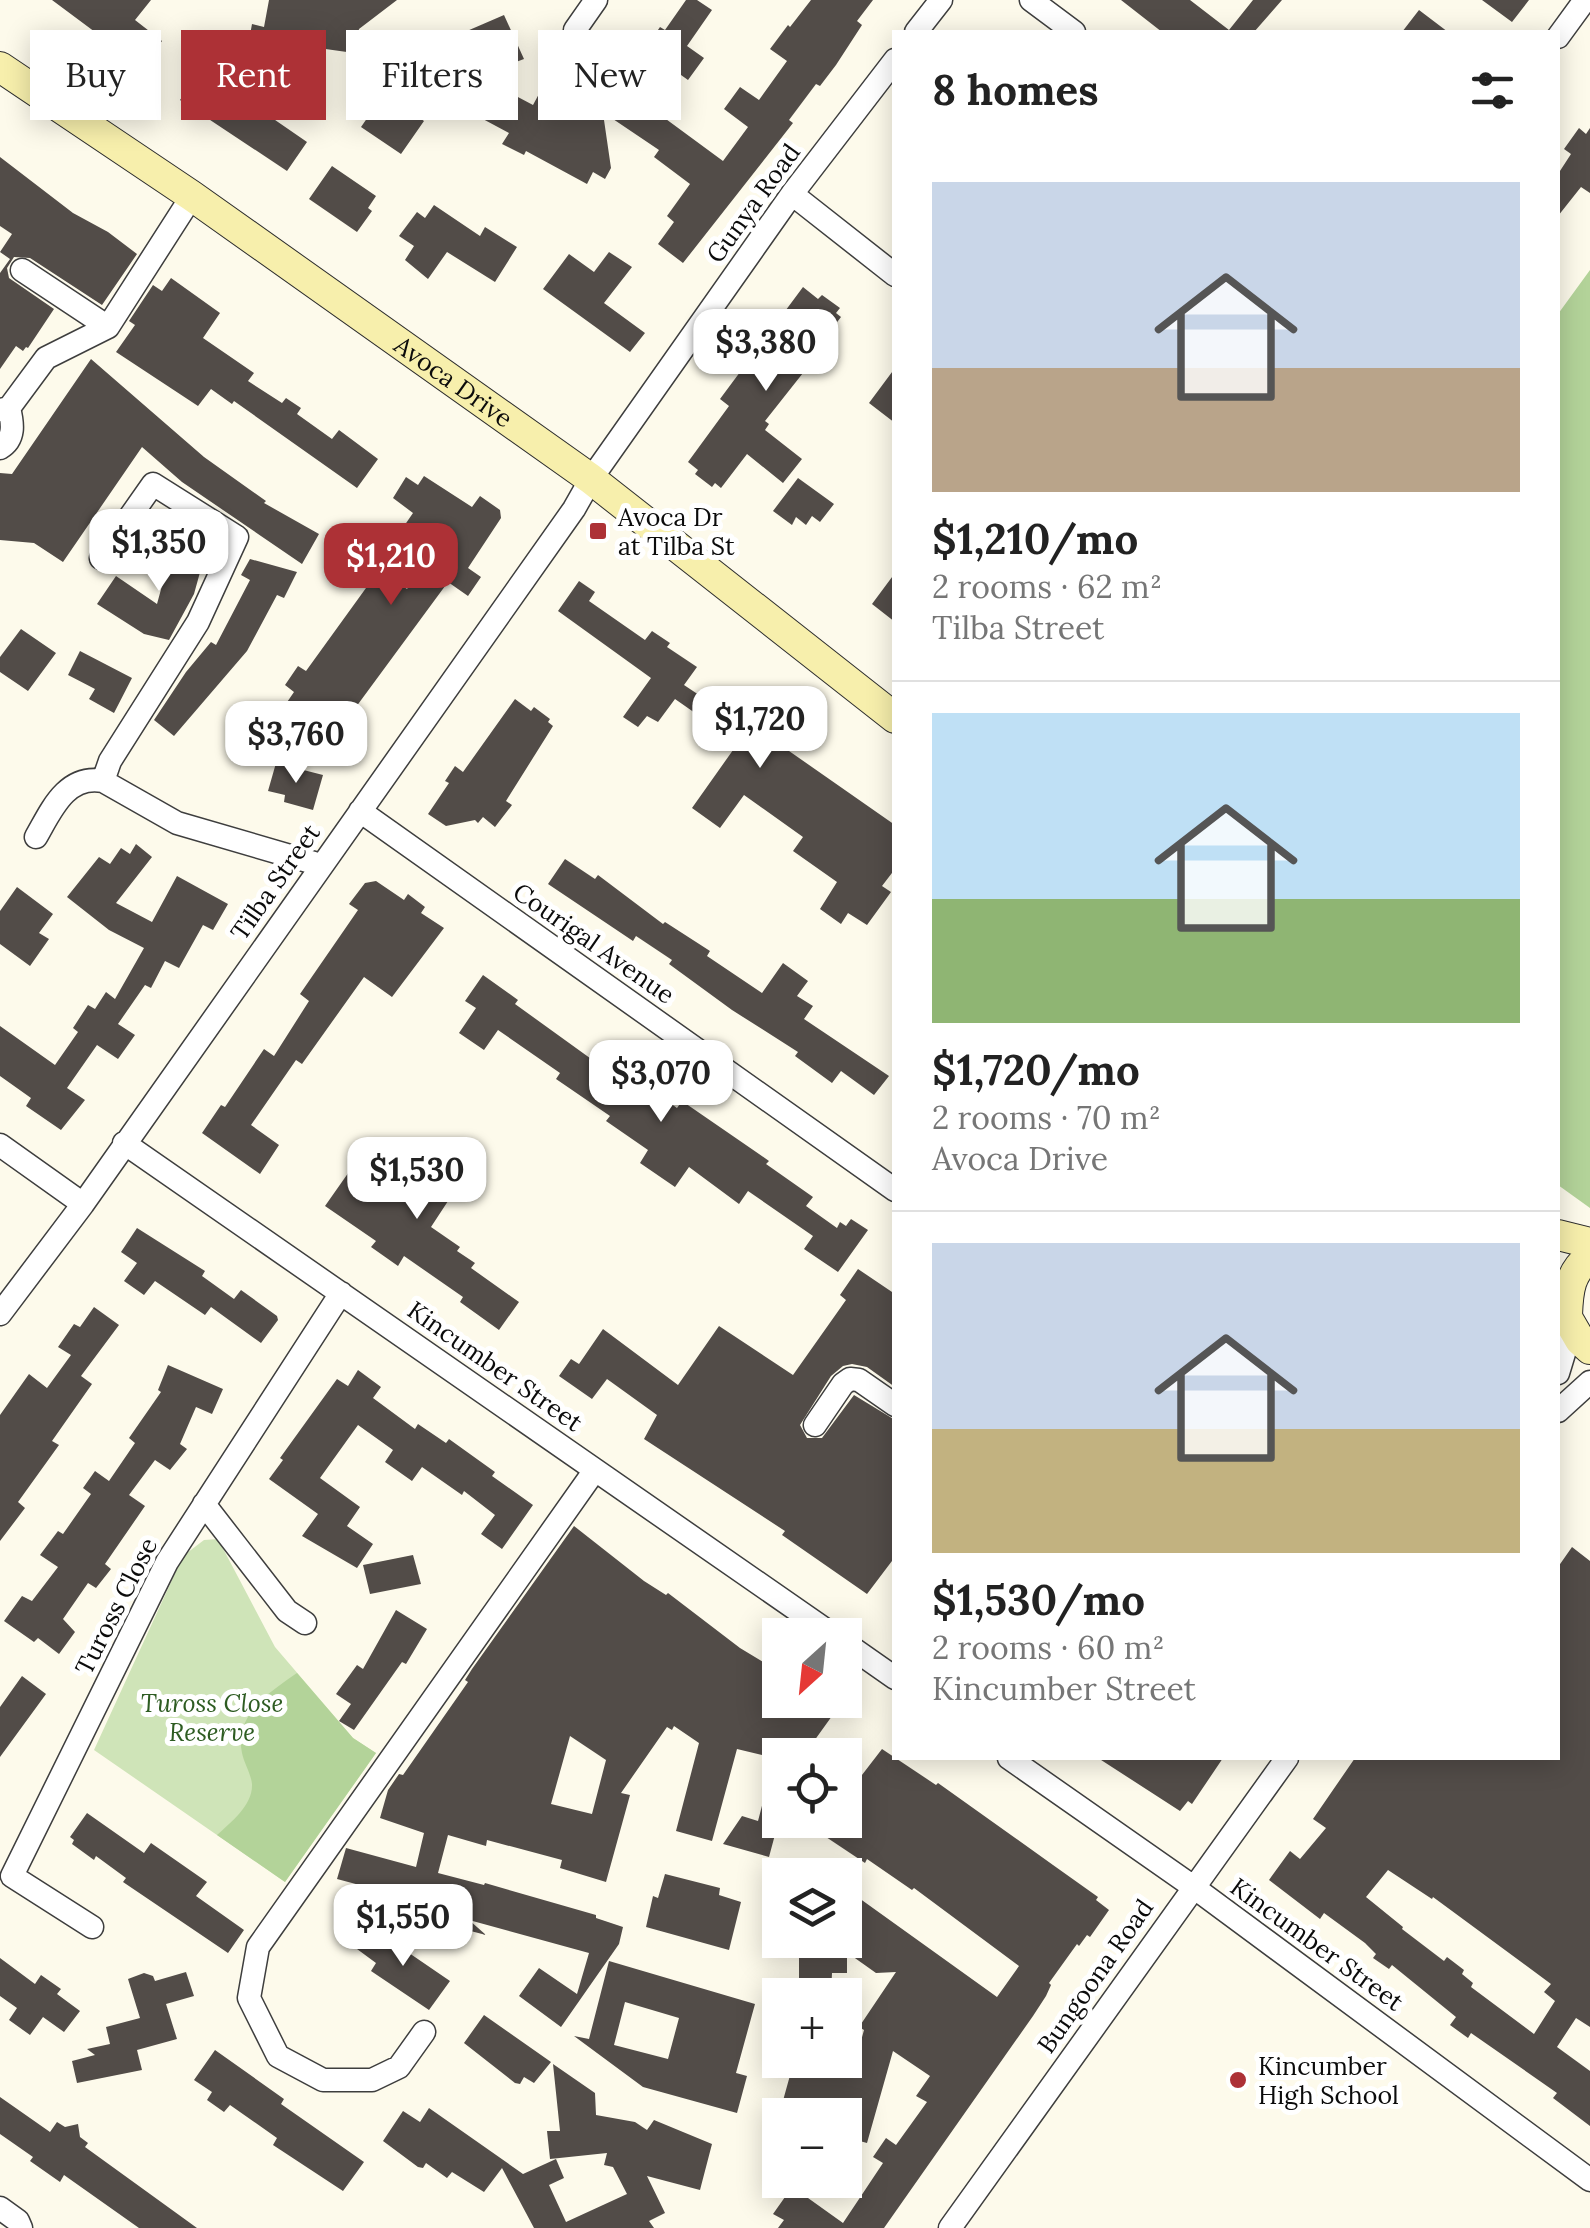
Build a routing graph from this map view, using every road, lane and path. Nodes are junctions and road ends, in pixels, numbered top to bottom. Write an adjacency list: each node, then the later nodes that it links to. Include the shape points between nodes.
1 (596, 0): 5 (street)
2 (942, 0): 6 (street)
3 (1031, 0): 7 (street)
4 (1585, 0): 8 (street)
5 (576, 30)
6 (918, 30)
7 (1071, 30)
8 (1560, 33)
9 (892, 64): 11 (street, Gunya Road)
10 (0, 67): 12 (main road, Avoca Drive)
11 (792, 194): 14 (street); 18 (street, Gunya Road)
12 (192, 196): 15 (street); 18 (main road, Avoca Drive)
13 (22, 270): 15 (street)
14 (892, 273)
15 (108, 328): 16 (street, via 46,358)
16 (5, 409): 17 (street, via 13,426)
17 (0, 448)
18 (590, 479): 20 (main road, Avoca Drive); 22 (street, Tilba Street)
19 (101, 558): 21 (street, via 154,484 236,538 198,622)
20 (892, 716)
21 (103, 780): 23 (street, via 67,790); 24 (street, via 177,824)
22 (360, 811): 24 (street, Tilba Street); 27 (street, Courigal Avenue)
23 (36, 837)
24 (321, 864): 25 (street, Tilba Street)
25 (124, 1143): 28 (street, Tilba Street); 32 (street, Kincumber Street)
26 (0, 1144): 28 (street)
27 (892, 1188)
28 (83, 1204): 33 (street, Tilba Street)
29 (1560, 1236): 30 (main road)
30 (1590, 1244)
31 (1590, 1256): 34 (main road, via 1568,1288)
32 (341, 1293): 40 (street, Kincumber Street); 41 (street, Tuross Close)
33 (0, 1314)
34 (1572, 1323): 35 (street)
35 (1560, 1366)
36 (1590, 1382): 38 (street)
37 (892, 1403): 39 (street, via 850,1379)
38 (1560, 1409)
39 (815, 1425)
40 (595, 1470): 42 (street, Kincumber Street); 50 (street, via 258,1947 248,1998 278,2056 323,2080 372,2080 400,2067)
41 (204, 1504): 43 (street, via 286,1611); 49 (street, Tuross Close, via 167,1562 12,1876)
42 (808, 1618)
43 (305, 1623)
44 (862, 1655): 45 (street)
45 (892, 1676)
46 (1012, 1760): 48 (street, Kincumber Street)
47 (1286, 1760): 48 (street, Bungoona Road)
48 (1192, 1886): 51 (street, Kincumber Street); 54 (street, Bungoona Road)
49 (92, 1928)
50 (424, 2032)
51 (1590, 2180)
52 (0, 2208): 53 (street)
53 (20, 2228)
54 (950, 2228)

